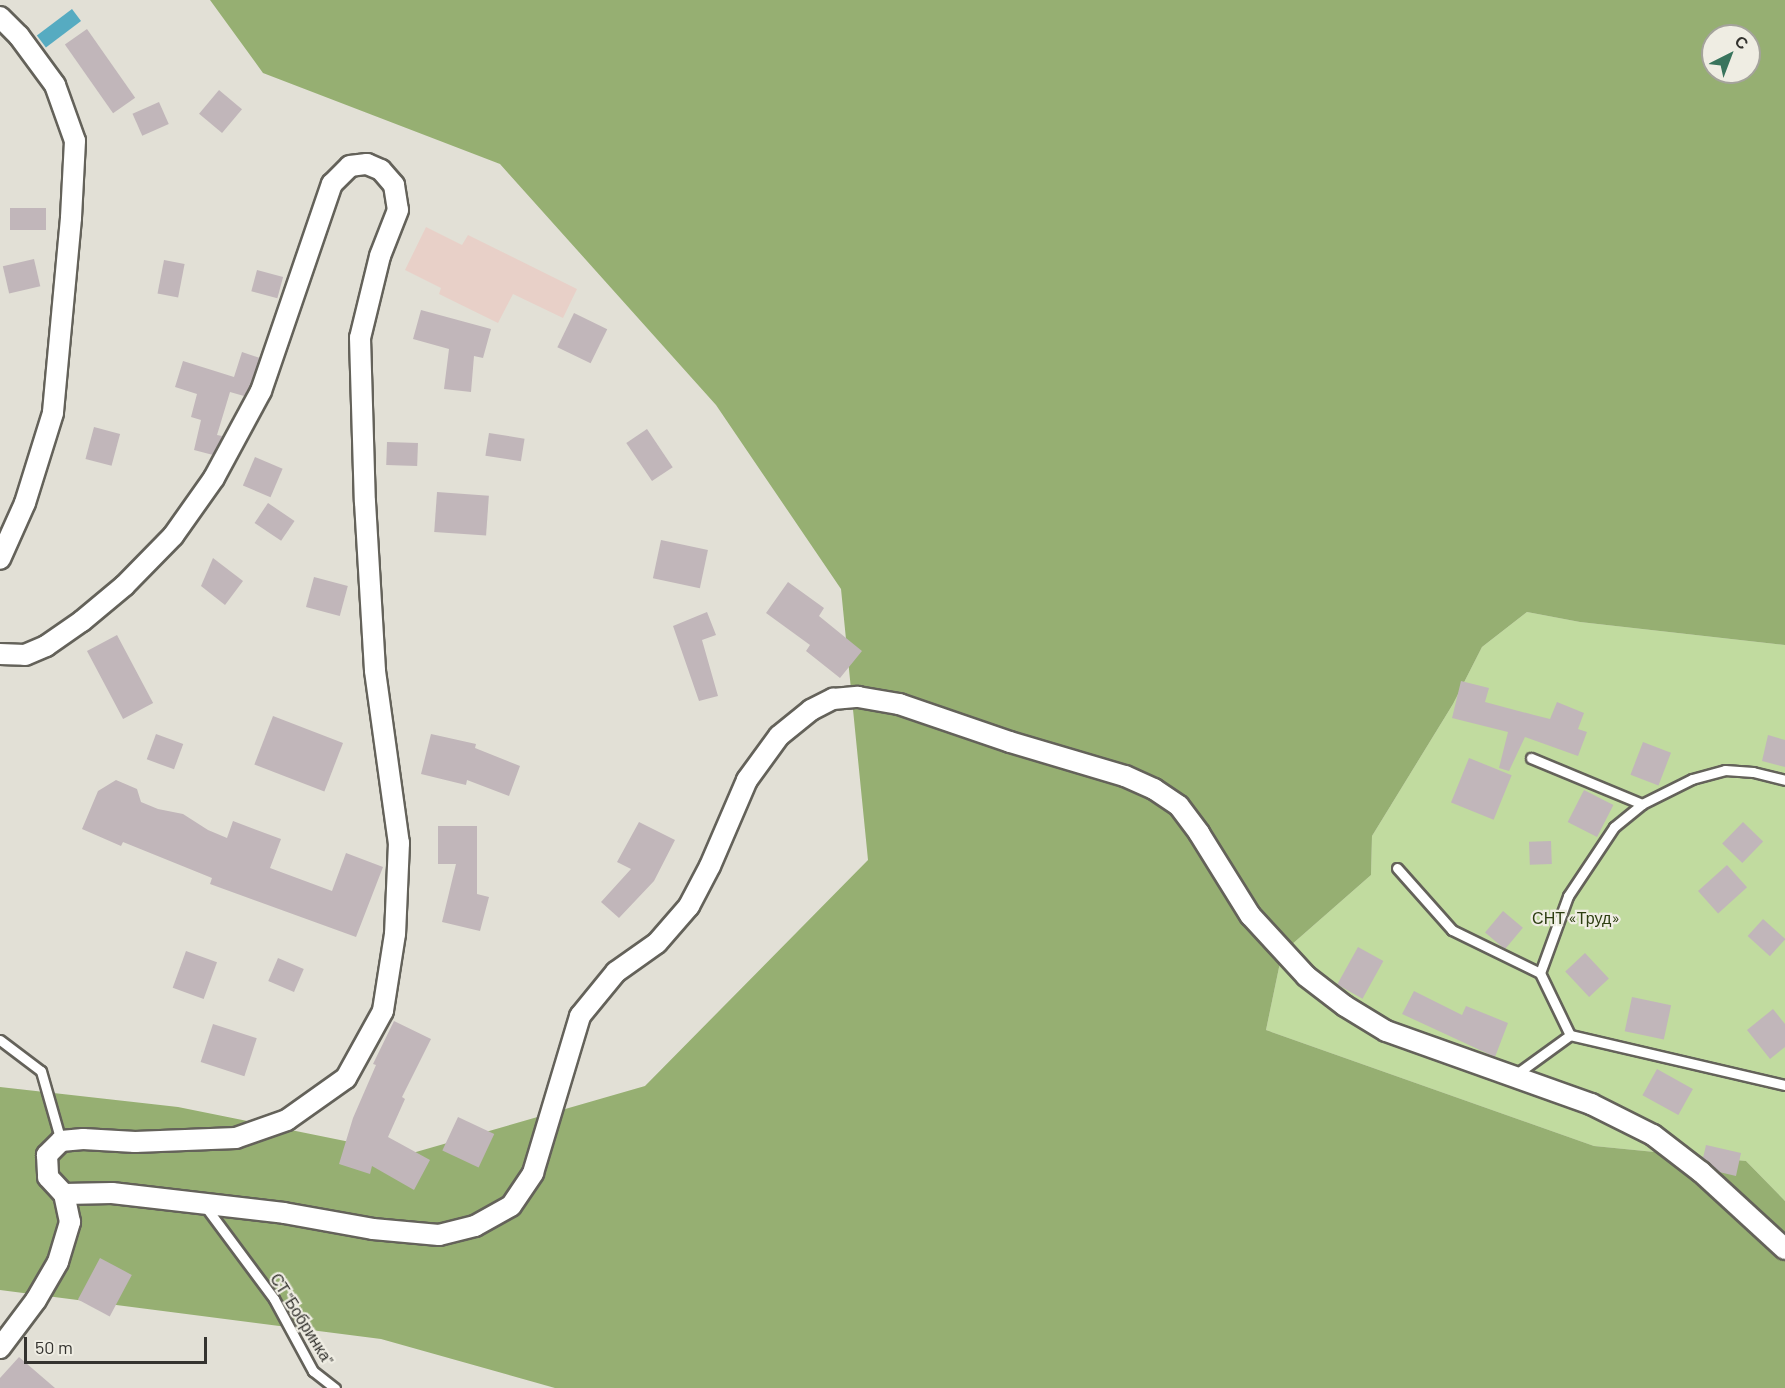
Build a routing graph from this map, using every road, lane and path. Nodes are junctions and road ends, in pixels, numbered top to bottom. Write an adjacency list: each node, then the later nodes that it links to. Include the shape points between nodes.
1 (0, 17): 2 (street, via 56,85 75,141 54,413 24,503)
2 (0, 559)
3 (0, 654): 13 (street, via 25,655 46,646 124,586 173,536 214,478 261,391 332,184 350,166 367,164 381,170 394,185 398,210 380,256 360,338 375,671 399,843 395,934 383,1011 346,1078 287,1120 237,1138)
4 (1531, 758): 6 (lane)
5 (1785, 780): 6 (lane, via 1725,770 1692,779)
6 (1642, 804): 8 (lane, via 1614,827 1568,896)
7 (1397, 868): 8 (lane, via 1452,930)
8 (1540, 973): 9 (lane)
9 (1570, 1035): 11 (lane); 12 (lane)
10 (0, 1040): 13 (lane, via 42,1071)
11 (1515, 1075): 15 (street, via 1386,1031 1306,976 1250,915 1179,806 1154,789 1125,776 899,704 858,697 833,699 811,710 780,736 747,780 689,906 657,943 616,972 580,1016 533,1173 511,1206 476,1226 439,1235); 16 (street, via 1592,1104 1653,1135 1701,1172)
12 (1785, 1085)
13 (61, 1141): 14 (street, via 47,1155 48,1177)
14 (64, 1194): 15 (street, via 112,1193); 17 (street, via 70,1222 57,1262 36,1300)
15 (204, 1204): 18 (lane, СТ "Бобринка", via 274,1299 313,1371)
16 (1785, 1249)
17 (0, 1348)
18 (335, 1388)

